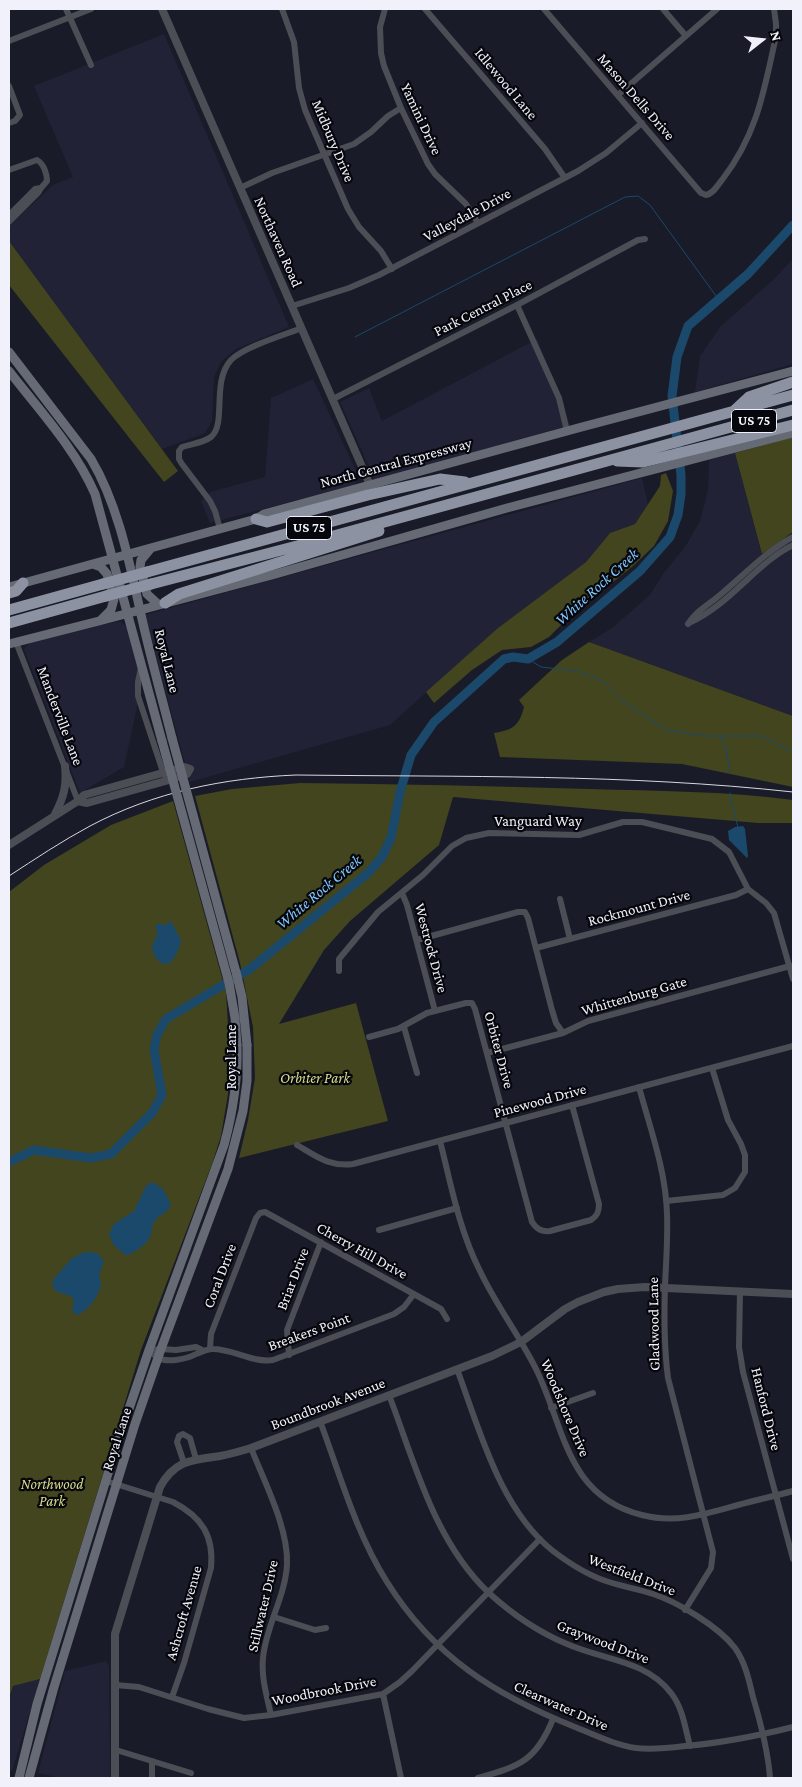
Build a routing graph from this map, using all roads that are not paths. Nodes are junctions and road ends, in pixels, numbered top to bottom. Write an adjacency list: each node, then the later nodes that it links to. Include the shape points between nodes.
1 (66, 9): 11 (street)
2 (91, 9): 11 (street)
3 (162, 9): 24 (street, Northaven Road)
4 (282, 9): 20 (street, Midbury Drive, via 294,42 302,101)
5 (385, 9): 17 (street, Yamini Drive, via 380,27 381,53)
6 (425, 9): 22 (street, Idlewood Lane, via 545,149)
7 (544, 9): 16 (street, Mason Dells Drive)
8 (663, 9): 12 (street)
9 (717, 9): 12 (street)
10 (774, 9): 19 (street, Mason Dells Drive, via 776,36 757,118 737,158 712,193 701,193)
11 (70, 17): 13 (street); 14 (street)
12 (686, 36): 16 (street)
13 (9, 41)
14 (91, 65)
15 (9, 86): 18 (street, via 20,114)
16 (618, 95): 19 (street, Mason Dells Drive)
17 (401, 108): 20 (street, via 354,144); 27 (street, Yamini Drive, via 428,164 466,204)
18 (9, 123)
19 (642, 123): 22 (street, Valleydale Drive, via 606,153)
20 (324, 154): 24 (street, via 272,172); 29 (street, Midbury Drive, via 353,218)
21 (9, 170): 23 (street, via 39,161 47,176)
22 (565, 178): 27 (street, Valleydale Drive)
23 (41, 188): 25 (street, via 35,189); 26 (street)
24 (240, 188): 31 (street, Northaven Road)
25 (9, 215)
26 (9, 222)
27 (478, 223): 29 (street, Valleydale Drive)
28 (644, 239): 30 (street, Park Central Place)
29 (392, 269): 31 (street, Valleydale Drive, via 349,288)
30 (517, 305): 38 (street, Park Central Place); 43 (street, via 559,398)
31 (292, 306): 32 (street, Northaven Road)
32 (302, 328): 38 (street, Northaven Road); 52 (street, via 232,359 221,380 215,432 210,438 182,447 179,451 179,459 215,511)
33 (9, 353): 42 (main road, Royal Lane)
34 (9, 371): 45 (main road, Royal Lane)
35 (793, 371): 43 (main road, North Central Expressway)
36 (793, 382): 40 (highway, via 749,397)
37 (793, 395): 40 (highway, US 75)
38 (333, 399): 49 (street, Northaven Road)
39 (793, 410): 47 (highway, US 75)
40 (734, 411): 48 (highway, US 75)
41 (793, 425): 46 (highway)
42 (66, 427): 45 (main road); 56 (main road, Royal Lane, via 100,475)
43 (567, 431): 49 (main road, North Central Expressway)
44 (793, 433): 46 (main road)
45 (57, 434): 57 (main road, Royal Lane, via 80,464 93,489)
46 (717, 449): 47 (highway, via 643,462); 63 (main road, via 659,468)
47 (605, 461): 50 (highway, US 75)
48 (471, 483): 51 (highway, via 440,479 267,522); 64 (highway, US 75, bridge)
49 (370, 485): 51 (main road, North Central Expressway, via 264,514)
50 (406, 516): 63 (highway, via 390,527 179,594); 68 (highway, US 75, bridge)
51 (256, 519): 52 (main road, North Central Expressway)
52 (220, 529): 55 (main road, North Central Expressway)
53 (793, 537): 58 (street)
54 (793, 545): 58 (street)
55 (151, 548): 56 (main road, North Central Expressway); 63 (main road, via 140,566 147,594)
56 (128, 554): 57 (main road, North Central Expressway); 65 (main road, Royal Lane)
57 (112, 558): 59 (main road, North Central Expressway); 66 (main road, Royal Lane)
58 (767, 559): 58 (street, via 696,612 688,624 722,603)
59 (92, 564): 60 (main road, North Central Expressway); 67 (main road, via 105,570 114,600 112,610)
60 (23, 583): 61 (main road, North Central Expressway); 62 (highway)
61 (9, 587)
62 (9, 593)
63 (162, 604): 65 (main road)
64 (9, 610)
65 (140, 610): 66 (main road); 98 (main road, Royal Lane, bridge, via 242,997 247,1081)
66 (127, 613): 67 (main road); 70 (main road, Royal Lane)
67 (99, 621): 69 (main road)
68 (9, 623)
69 (12, 643): 71 (street, Manderville Lane)
70 (142, 664): 72 (street, via 138,696); 96 (main road, Royal Lane, bridge, via 229,983 237,1045 237,1074)
71 (65, 766): 74 (street, Manderville Lane); 75 (street, via 66,788)
72 (162, 773): 73 (street); 73 (street, via 184,767 190,769 186,774); 74 (street, via 84,795)
73 (169, 780): 74 (street, via 86,802)
74 (78, 801): 75 (street)
75 (54, 815): 76 (street)
76 (9, 845)
77 (748, 889): 78 (street, Vanguard Way, via 733,858 718,842 633,821 579,836 489,833 466,838 452,846); 80 (street, Rockmount Drive, via 736,895); 83 (street, Vanguard Way, via 771,909)
78 (402, 894): 81 (street, Westrock Drive); 84 (street, Vanguard Way, via 378,912 339,958)
79 (560, 899): 80 (street)
80 (570, 939): 82 (street, Rockmount Drive)
81 (417, 940): 82 (street, via 524,912); 86 (street, Westrock Drive)
82 (536, 948): 88 (street, via 552,1010)
83 (790, 966): 85 (street, Vanguard Way); 88 (street, Whittenburg Gate, via 588,1021)
84 (339, 971)
85 (793, 979)
86 (436, 1011): 87 (street, Orbiter Drive, via 420,1016); 91 (street, Orbiter Drive, via 472,1004)
87 (404, 1027): 89 (street, Orbiter Drive); 93 (street)
88 (563, 1033): 91 (street, Whittenburg Gate)
89 (369, 1037)
90 (793, 1046): 92 (street, Pinewood Drive)
91 (487, 1053): 97 (street, Orbiter Drive)
92 (712, 1068): 94 (street, Pinewood Drive); 101 (street, via 728,1120 745,1155 745,1172 735,1188 723,1195)
93 (417, 1074)
94 (639, 1087): 95 (street, Pinewood Drive); 101 (street, Gladwood Lane, via 661,1168)
95 (572, 1105): 97 (street, Pinewood Drive); 97 (street, Orbiter Drive, via 599,1211 591,1220 569,1226 543,1232 532,1222)
96 (230, 1122): 98 (main road); 114 (main road, Royal Lane)
97 (506, 1123): 99 (street, Pinewood Drive)
98 (240, 1124): 112 (main road, Royal Lane, via 223,1185)
99 (440, 1141): 100 (street, Pinewood Drive, via 343,1165 327,1162); 102 (street, Woodshore Drive)
100 (297, 1145)
101 (666, 1201): 106 (street, Gladwood Lane)
102 (457, 1208): 104 (street); 111 (street, Woodshore Drive, via 479,1270)
103 (260, 1213): 105 (street, Cherry Hill Drive, via 269,1213); 113 (street, Coral Drive, via 211,1334)
104 (379, 1230)
105 (321, 1242): 108 (street, Cherry Hill Drive); 116 (street, Briar Drive, via 289,1322 286,1337)
106 (665, 1288): 107 (street, Boundbrook Avenue); 111 (street, Boundbrook Avenue, via 618,1289 590,1297 566,1309); 131 (street, Gladwood Lane, via 664,1350 668,1378)
107 (740, 1291): 109 (street, Boundbrook Avenue); 129 (street, Hanford Drive, via 739,1347 743,1372)
108 (414, 1294): 110 (street, Cherry Hill Drive, via 440,1309); 116 (street, Breakers Point, via 404,1308 394,1314)
109 (793, 1294)
110 (447, 1319)
111 (521, 1342): 118 (street, Boundbrook Avenue); 121 (street, Woodshore Drive)
112 (161, 1349): 114 (street, Breakers Point); 115 (street, Breakers Point, via 196,1347); 117 (main road, Royal Lane)
113 (210, 1349): 115 (street, Breakers Point); 116 (street, Breakers Point, via 265,1361)
114 (149, 1350): 117 (street); 126 (main road, Royal Lane)
115 (202, 1350): 117 (street, Breakers Point, via 182,1358)
116 (289, 1355)
117 (158, 1358): 127 (main road, Royal Lane)
118 (457, 1369): 120 (street, Boundbrook Avenue); 132 (street, Westfield Drive, via 498,1477 521,1517)
119 (593, 1394): 121 (street)
120 (389, 1395): 122 (street, Boundbrook Avenue); 134 (street, Graywood Drive, via 437,1520 458,1555)
121 (551, 1408): 131 (street, Woodshore Drive, via 580,1472 614,1504 654,1518)
122 (320, 1421): 123 (street, Boundbrook Avenue); 138 (street, Clearwater Drive, via 360,1529 378,1566 411,1615)
123 (251, 1448): 124 (street, Boundbrook Avenue); 136 (street, Stillwater Drive, via 285,1542 287,1565)
124 (196, 1459): 125 (street, Boundbrook Avenue); 125 (street, via 190,1438 183,1434 177,1442)
125 (184, 1462): 130 (street, Boundbrook Avenue, via 165,1479)
126 (106, 1481): 127 (street, Ashcroft Avenue); 151 (main road, Royal Lane, via 37,1704)
127 (116, 1484): 130 (street, Ashcroft Avenue); 152 (main road, Royal Lane)
128 (793, 1491): 129 (street, Woodshore Drive)
129 (776, 1496): 131 (street, Woodshore Drive); 133 (street, Hanford Drive)
130 (157, 1497): 139 (street, Boundbrook Avenue, via 115,1634); 141 (street, Ashcroft Avenue, via 173,1502 194,1516 207,1534 212,1555 211,1568)
131 (704, 1515): 135 (street, Gladwood Lane, via 713,1559 707,1576)
132 (540, 1539): 134 (street, Woodbrook Drive); 135 (street, Westfield Drive, via 572,1565 593,1576 656,1595)
133 (793, 1559)
134 (488, 1592): 138 (street, Woodbrook Drive); 146 (street, Graywood Drive, via 526,1623 546,1634 590,1653 643,1668 653,1675 677,1702)
135 (685, 1610): 145 (street, Westfield Drive, via 715,1628 736,1648)
136 (274, 1617): 137 (street, via 315,1630); 142 (street, Stillwater Drive, via 263,1657)
137 (326, 1628)
138 (437, 1644): 140 (street, Woodbrook Drive, via 400,1682); 143 (street, Clearwater Drive, via 495,1689)
139 (114, 1685): 141 (street, Woodbrook Drive, via 139,1687); 147 (street, Boundbrook Avenue)
140 (383, 1694): 142 (street, Woodbrook Drive); 155 (street)
141 (172, 1697): 142 (street, Woodbrook Drive, via 244,1718)
142 (270, 1715)
143 (553, 1719): 146 (street, Clearwater Drive, via 624,1746); 156 (street, via 546,1737 530,1756 516,1765)
144 (793, 1727): 145 (street, Clearwater Drive)
145 (764, 1735): 146 (street, Clearwater Drive); 157 (street, Westfield Drive)
146 (690, 1746)
147 (116, 1750): 148 (street); 153 (street, Boundbrook Avenue)
148 (152, 1761): 149 (street); 154 (street)
149 (191, 1773)
150 (9, 1776): 151 (main road)
151 (21, 1778)
152 (29, 1778)
153 (115, 1778)
154 (152, 1778)
155 (401, 1778)
156 (478, 1778)
157 (770, 1778)

